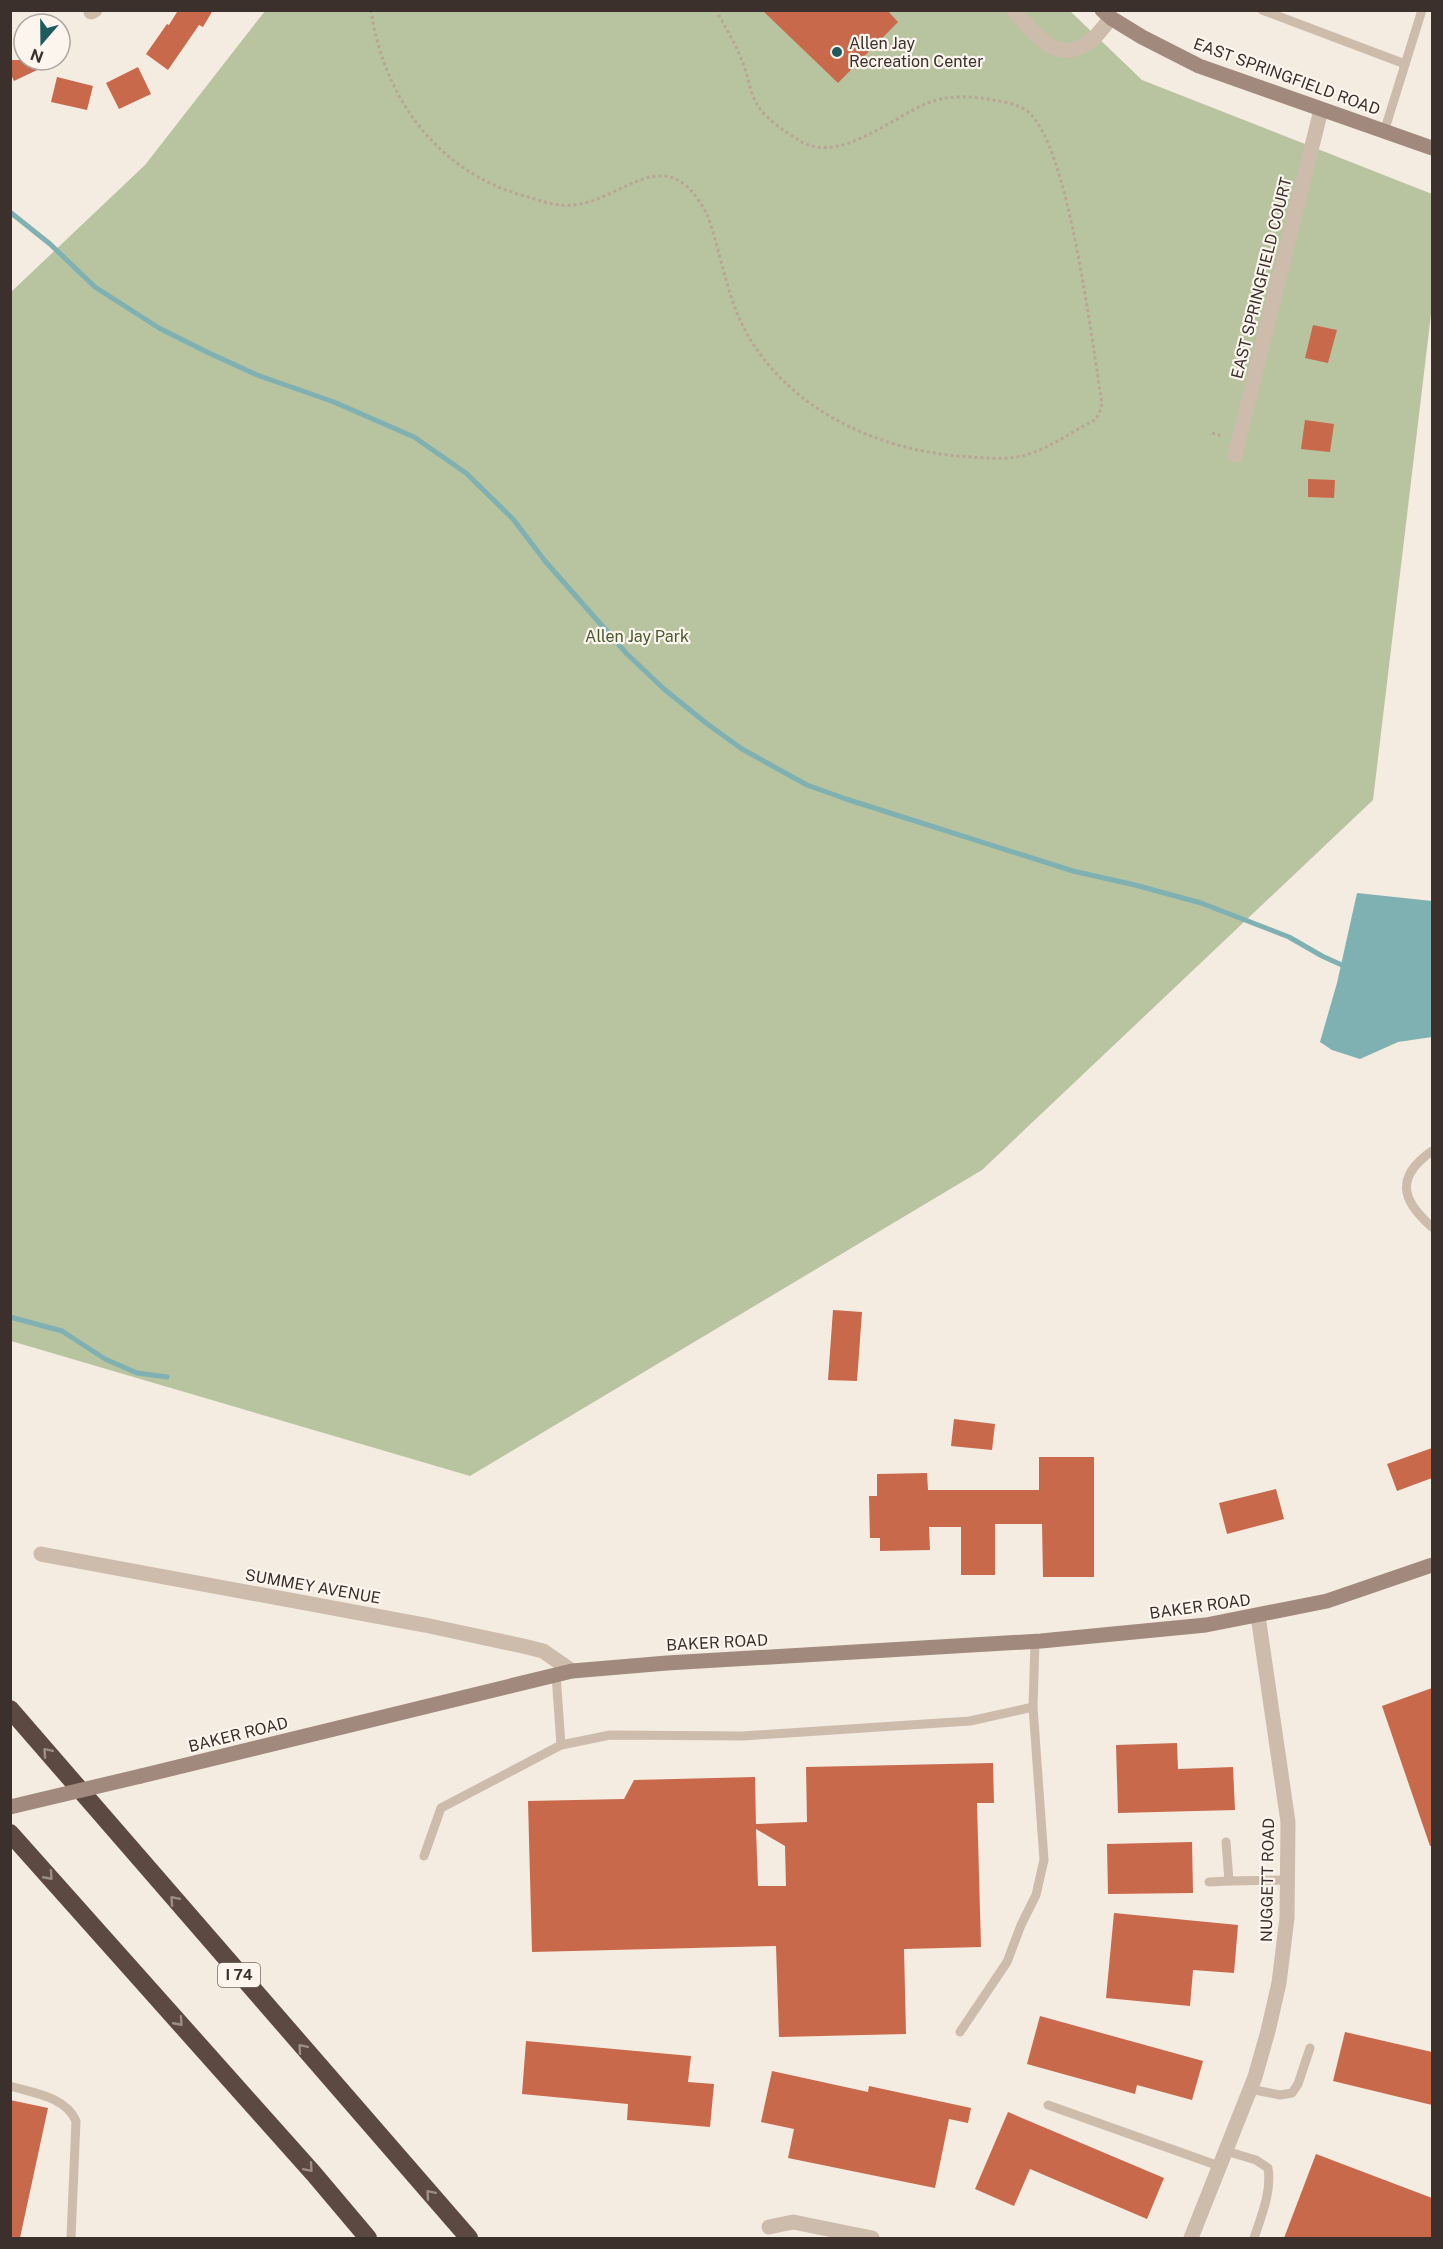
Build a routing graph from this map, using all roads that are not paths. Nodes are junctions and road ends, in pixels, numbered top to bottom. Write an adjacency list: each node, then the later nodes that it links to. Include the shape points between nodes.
1 (1013, 10): 4 (street, via 1050,48 1066,51 1088,43)
2 (1262, 10): 5 (lane)
3 (1422, 10): 5 (lane)
4 (1106, 14): 6 (street, EAST SPRINGFIELD ROAD, via 1199,66)
5 (1405, 64): 7 (lane)
6 (1321, 110): 7 (street, EAST SPRINGFIELD ROAD); 9 (street, EAST SPRINGFIELD COURT)
7 (1384, 132): 8 (street, EAST SPRINGFIELD ROAD)
8 (1432, 148)
9 (1235, 455)
10 (1432, 1151): 11 (lane, via 1420,1160 1409,1177 1406,1192 1410,1204)
11 (1432, 1227)
12 (40, 1554): 16 (street, SUMMEY AVENUE, via 523,1646 543,1651)
13 (1432, 1565): 14 (street, BAKER ROAD, via 1328,1602)
14 (1258, 1616): 15 (street, BAKER ROAD); 25 (street, NUGGETT ROAD, via 1288,1822)
15 (1035, 1642): 16 (street, BAKER ROAD); 18 (lane)
16 (572, 1671): 17 (street, BAKER ROAD)
17 (556, 1675): 20 (lane); 21 (street, BAKER ROAD, bridge)
18 (1032, 1707): 20 (lane, via 970,1721 743,1736 610,1735); 28 (lane, via 1044,1860 1036,1895 1007,1962)
19 (10, 1709): 38 (highway, I 74, one-way to 19)
20 (561, 1745): 24 (lane, via 441,1808)
21 (10, 1807)
22 (10, 1833): 37 (highway, one-way to 37)
23 (1226, 1842): 26 (lane)
24 (424, 1856)
25 (1288, 1880): 26 (lane); 31 (street, NUGGETT ROAD, via 1279,1983)
26 (1228, 1881): 27 (lane)
27 (1209, 1882)
28 (960, 2032)
29 (1310, 2048): 31 (lane, via 1292,2093 1280,2095)
30 (10, 2086): 36 (lane, via 61,2103 72,2111 76,2121)
31 (1250, 2089): 33 (street, NUGGETT ROAD)
32 (1047, 2104): 34 (lane)
33 (1226, 2151): 34 (street, NUGGETT ROAD); 41 (lane, via 1268,2168 1267,2196)
34 (1219, 2166): 40 (street, NUGGETT ROAD)
35 (769, 2227): 39 (street, via 793,2222)
36 (71, 2238)
37 (368, 2238)
38 (469, 2238)
39 (872, 2238)
40 (1191, 2238)
41 (1254, 2238)

